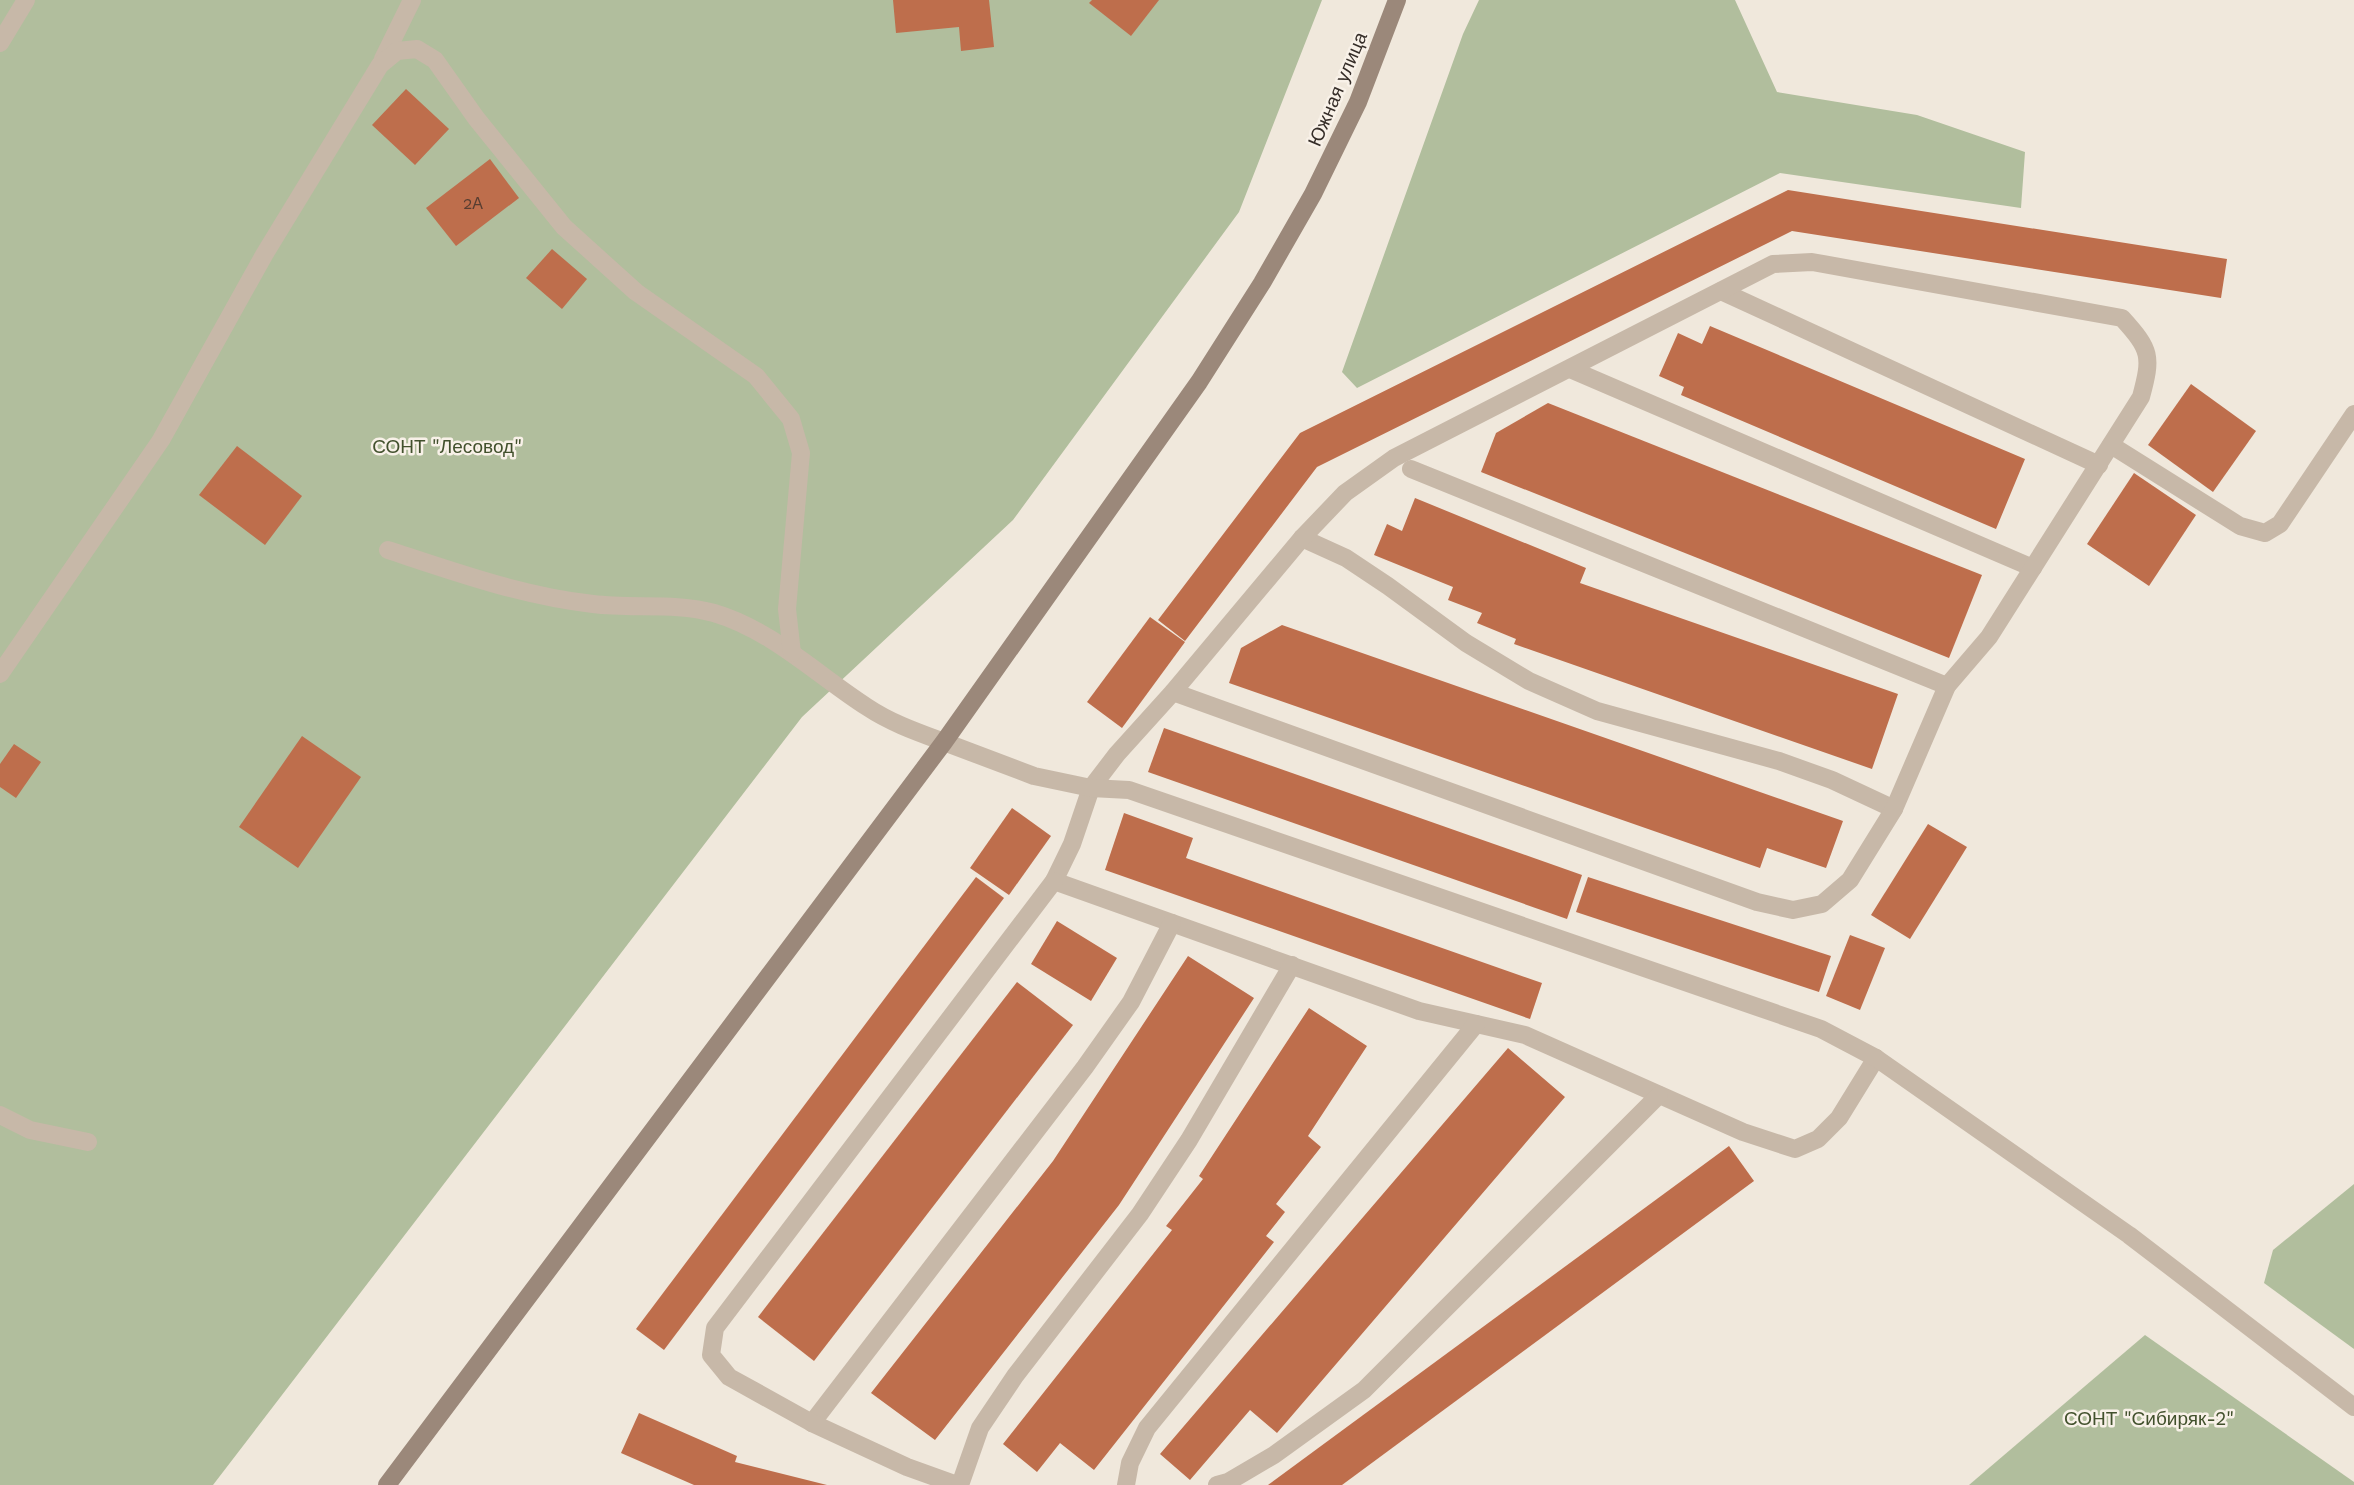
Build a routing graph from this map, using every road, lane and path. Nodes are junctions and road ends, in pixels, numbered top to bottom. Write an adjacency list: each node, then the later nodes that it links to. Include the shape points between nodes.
1 (26, 0): 4 (street)
2 (412, 0): 5 (street)
3 (1397, 0): 19 (main road, Южная улица, via 1358,102 1262,283 1199,382)
4 (0, 43)
5 (380, 65): 15 (street, via 397,51 417,49 435,60 564,227 636,292 756,376 791,419 801,453 787,609); 16 (street, via 264,255 160,440)
6 (1721, 291): 7 (street); 9 (street, via 1773,264 1812,262 2122,318 2142,340 2150,366 2141,397); 10 (street)
7 (1570, 369): 12 (street, via 1394,458 1345,493); 14 (street)
8 (2354, 414): 9 (street, via 2280,524 2265,533 2240,526)
9 (2111, 445): 10 (street)
10 (2098, 465): 14 (street)
11 (1411, 469): 17 (street)
12 (1301, 538): 18 (street); 21 (street, via 1346,558 1466,643 1529,681 1597,711 1779,761)
13 (388, 550): 15 (street, via 506,589 593,604 713,613 745,624)
14 (2033, 568): 17 (street, via 1989,638)
15 (792, 653): 19 (street, via 895,724)
16 (0, 674)
17 (1947, 685): 21 (street)
18 (1173, 692): 20 (street); 21 (street, via 1756,902 1793,910 1822,904 1850,880)
19 (944, 742): 20 (street, via 1034,776); 32 (main road, Южная улица)
20 (1091, 788): 22 (street); 26 (street, via 1129,790 1821,1029)
21 (1894, 808)
22 (1054, 881): 23 (street); 31 (street, via 715,1328 711,1355 729,1377)
23 (1172, 923): 24 (street); 31 (street, via 1131,1002 1085,1067)
24 (1292, 965): 25 (street, via 1419,1011); 33 (street, via 1140,1214 1015,1376 981,1428)
25 (1476, 1024): 27 (street, via 1525,1035); 34 (street, via 1147,1428 1130,1463)
26 (1876, 1058): 27 (street, via 1839,1118 1818,1139 1795,1149); 30 (street, via 2129,1235)
27 (1659, 1095): 35 (street, via 1364,1390 1274,1455)
28 (0, 1115): 29 (street, via 30,1130)
29 (89, 1142)
30 (2354, 1407)
31 (812, 1423): 33 (street)
32 (387, 1485)
33 (958, 1485)
34 (1126, 1485)
35 (1217, 1485)

